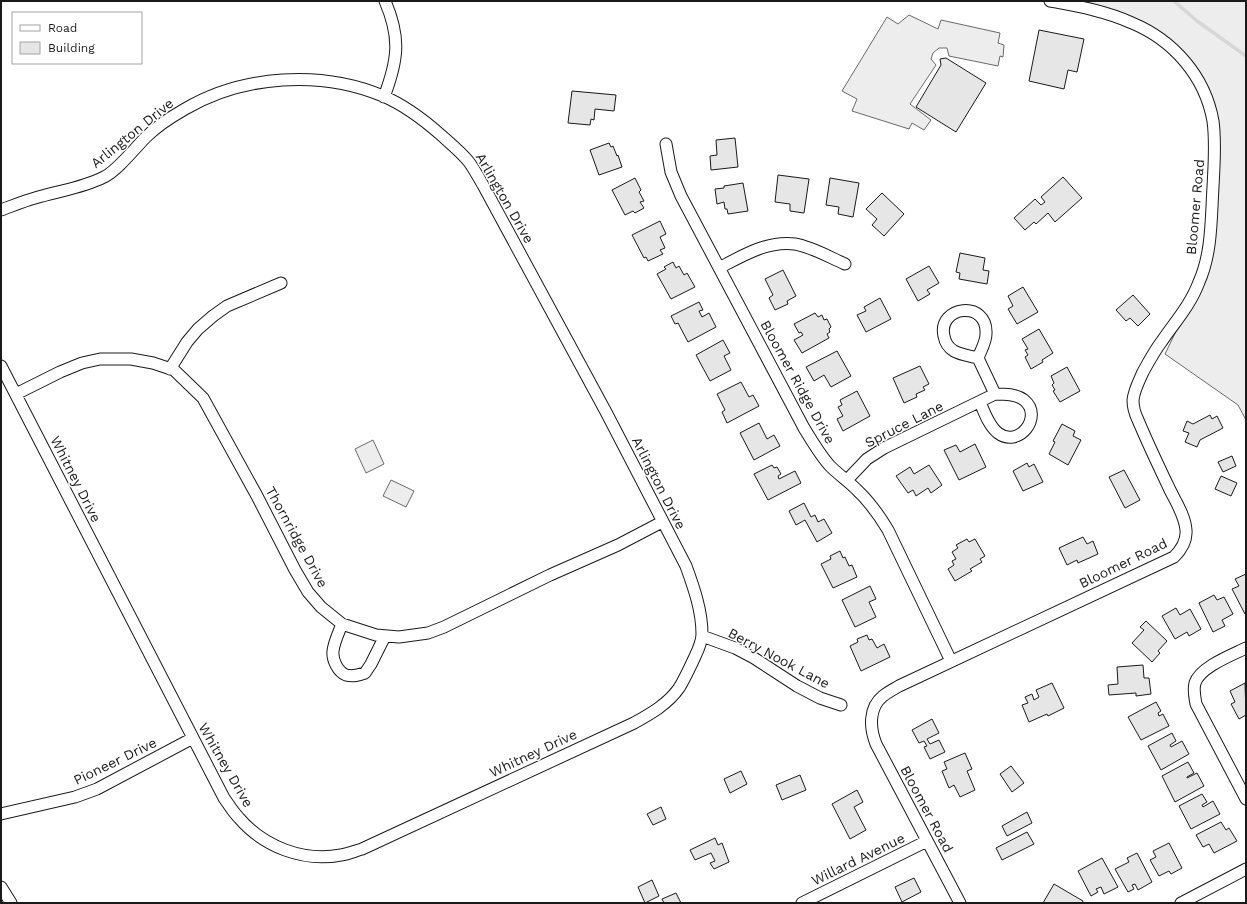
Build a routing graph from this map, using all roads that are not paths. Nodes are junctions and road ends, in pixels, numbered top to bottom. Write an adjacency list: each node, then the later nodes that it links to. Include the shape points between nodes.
1 (384, 1): 3 (street, via 393,26 396,56)
2 (1050, 1): 21 (street, Bloomer Road, via 1078,6 1132,22 1160,38 1190,67 1207,99 1215,152 1207,256 1200,282 1149,361 1134,391 1133,401 1134,412 1184,522 1184,544 1174,557)
3 (384, 97): 5 (street, Arlington Drive, via 352,86 313,80 283,79 230,89 204,99 166,121 106,176 87,185 33,198); 16 (street, Arlington Drive, via 434,130 470,163 598,398)
4 (666, 144): 7 (street, Bloomer Ridge Drive, via 681,196)
5 (1, 210)
6 (845, 264): 7 (street, via 796,244 781,243 754,250)
7 (720, 268): 15 (street, Bloomer Ridge Drive, via 814,445 831,467)
8 (281, 283): 11 (street, via 227,306 213,316 187,342)
9 (978, 358): 9 (street, via 949,347 943,332 944,324 952,314 966,310 982,317 987,331); 13 (street)
10 (1, 366): 12 (street, Whitney Drive)
11 (170, 368): 12 (street, Thornridge Drive, via 131,359 100,359 60,372); 17 (street, Thornridge Drive, via 203,398 308,592)
12 (16, 394): 23 (street, Whitney Drive)
13 (995, 394): 14 (street, Spruce Lane); 14 (street, via 1018,396 1027,404 1031,422 1023,433 1011,438 997,433)
14 (980, 402): 15 (street, Spruce Lane, via 884,448 867,459)
15 (847, 480): 21 (street, Bloomer Ridge Drive, via 870,503 888,530)
16 (662, 522): 18 (street, Thornridge Drive, via 439,629 399,637); 19 (street, Arlington Drive, via 686,566 693,585 699,607)
17 (342, 624): 18 (street, Thornridge Drive); 18 (street, via 333,651 334,662 346,675 365,673)
18 (385, 636)
19 (702, 636): 22 (street, Berry Nook Lane, via 735,648 797,686); 23 (street, Whitney Drive, via 698,650 679,688 652,713 369,846 342,855 306,856 270,844 256,835 238,818 224,798)
20 (1246, 648): 24 (street, via 1203,672 1195,682 1194,694 1196,704)
21 (951, 661): 26 (street, Bloomer Road, via 882,696 876,703 871,720 876,744)
22 (841, 705)
23 (193, 738): 25 (street, Pioneer Drive, via 75,798)
24 (1246, 799)
25 (1, 814)
26 (927, 841): 30 (street, Willard Avenue); 31 (street, Bloomer Road)
27 (1246, 869): 32 (street)
28 (1, 887): 29 (street)
29 (11, 903)
30 (802, 903)
31 (960, 903)
32 (1181, 903)

